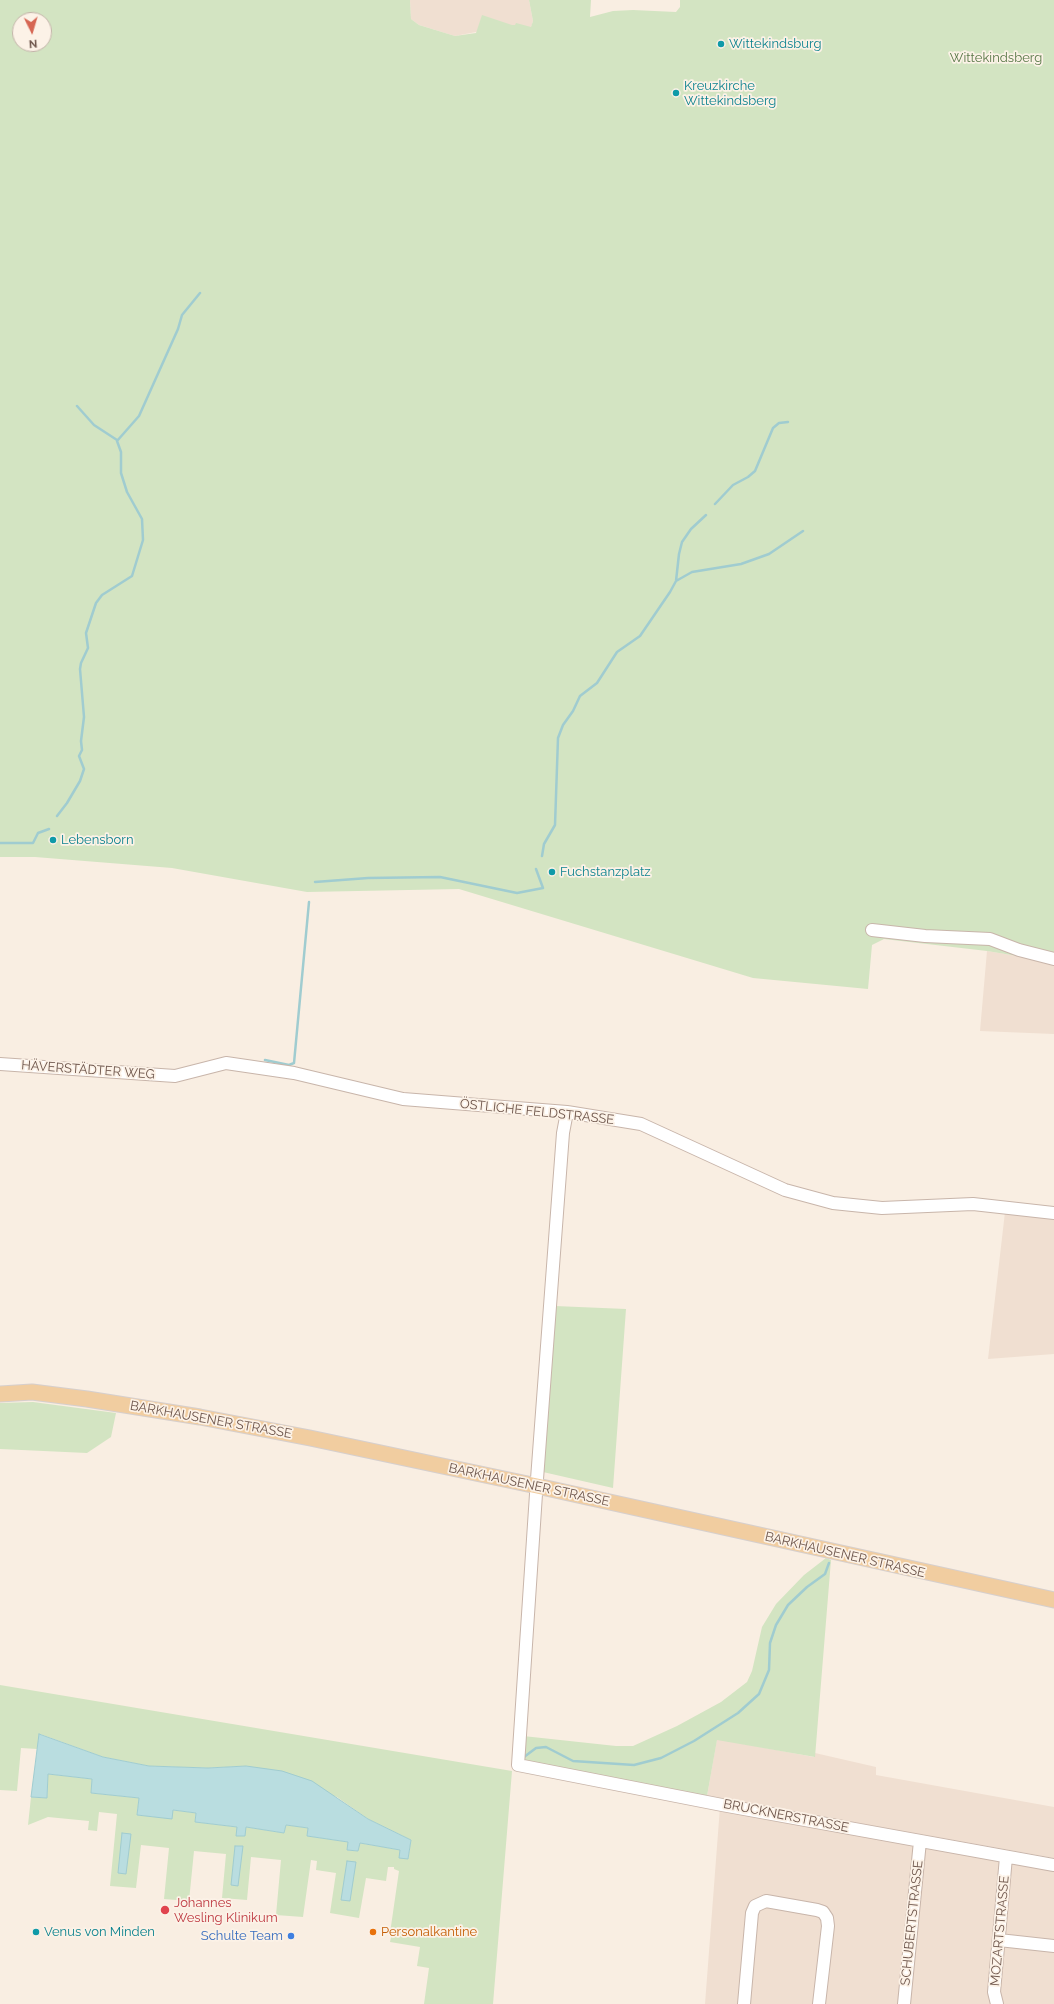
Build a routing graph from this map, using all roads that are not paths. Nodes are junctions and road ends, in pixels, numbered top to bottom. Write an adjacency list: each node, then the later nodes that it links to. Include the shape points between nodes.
1 (872, 930): 2 (street, via 990,939)
2 (1054, 959)
3 (0, 1064): 4 (street, HÄVERSTÄDTER WEG)
4 (175, 1076): 5 (street, ÖSTLICHE FELDSTRASSE, via 226,1063 294,1073 403,1099)
5 (568, 1112): 6 (street, ÖSTLICHE FELDSTRASSE, via 641,1124 785,1190 833,1203 882,1208 973,1204); 8 (street, via 563,1134)
6 (1054, 1213)
7 (0, 1394): 8 (main road, BARKHAUSENER STRASSE, via 32,1392 200,1417)
8 (537, 1486): 9 (main road, BARKHAUSENER STRASSE); 10 (street, BRUCKNERSTRASSE, via 518,1765)
9 (1054, 1600)
10 (920, 1842): 11 (street, BRUCKNERSTRASSE); 17 (street, SCHUBERTSTRASSE)
11 (1006, 1857): 12 (street, BRUCKNERSTRASSE); 13 (street, MOZARTSTRASSE)
12 (1054, 1865)
13 (1000, 1940): 14 (street); 18 (street, MOZARTSTRASSE, via 994,1992)
14 (1054, 1946)
15 (744, 2004): 16 (street, via 752,1912 755,1906 766,1901 817,1910 823,1912 827,1918)
16 (819, 2004)
17 (904, 2004)
18 (997, 2004)

